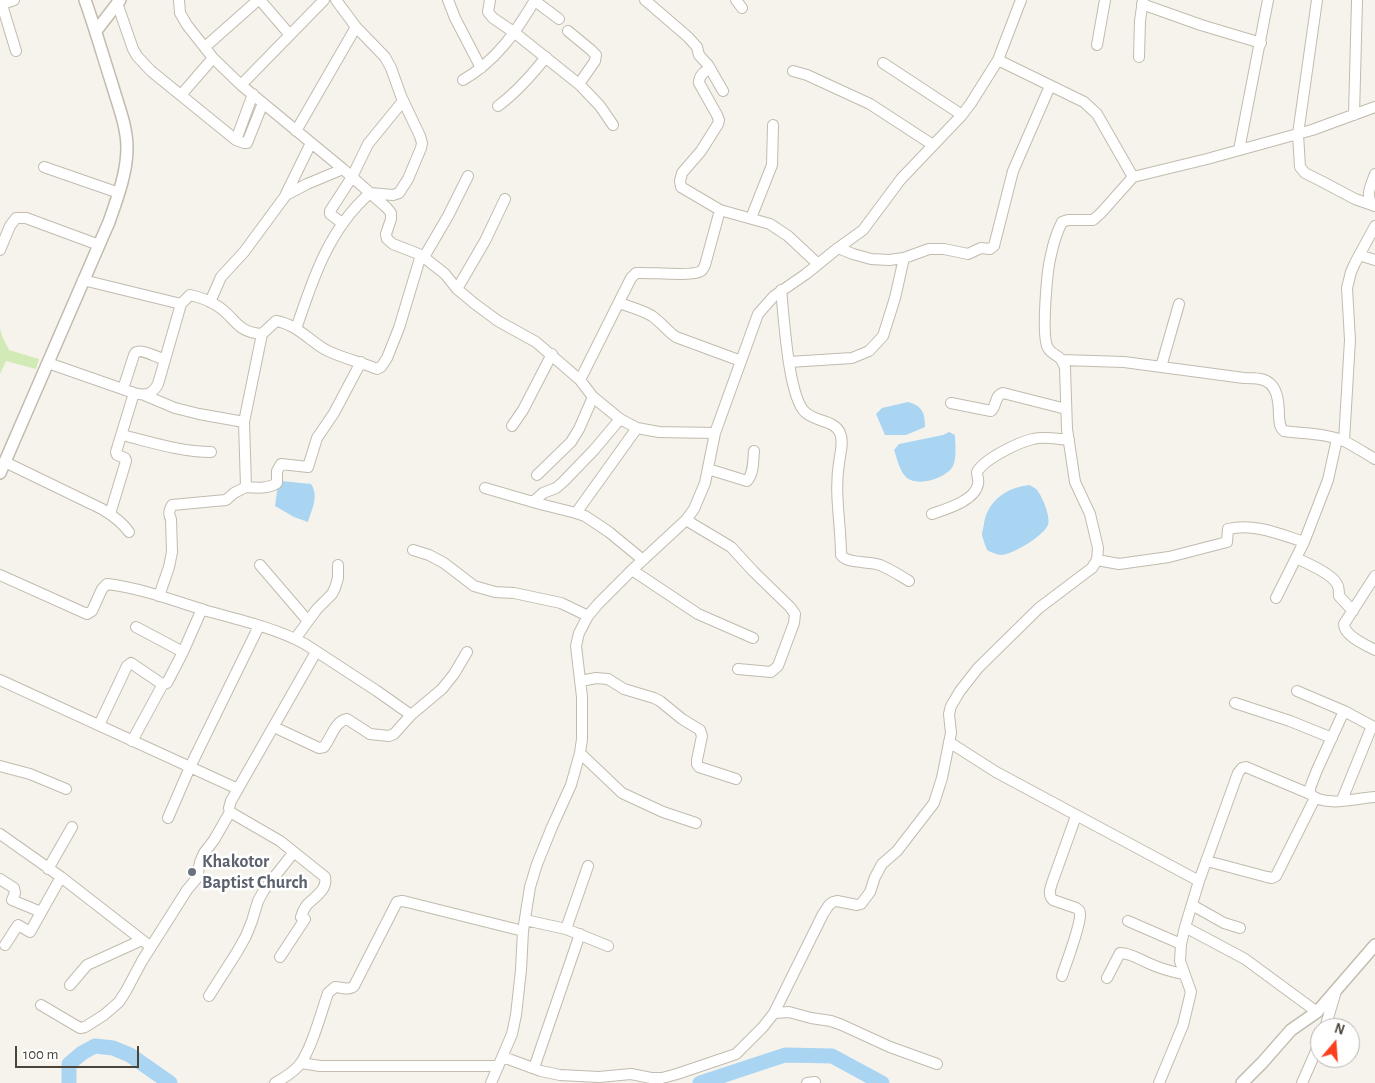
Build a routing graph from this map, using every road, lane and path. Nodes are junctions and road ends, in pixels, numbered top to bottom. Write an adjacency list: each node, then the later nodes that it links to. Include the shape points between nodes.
1 (14, 0): 18 (street)
2 (85, 0): 21 (street)
3 (179, 0): 27 (street, via 180,13)
4 (259, 0): 24 (street); 27 (street)
5 (324, 0): 24 (street)
6 (336, 0): 20 (street)
7 (448, 0): 34 (street)
8 (490, 0): 23 (street, via 488,12)
9 (535, 0): 19 (street); 23 (street)
10 (645, 0): 35 (street, via 697,47 699,55)
11 (1020, 0): 32 (street)
12 (1105, 0): 26 (street)
13 (1268, 0): 25 (street)
14 (1318, 0): 53 (street)
15 (1357, 1): 49 (street)
16 (119, 2): 21 (street); 43 (street, via 137,56)
17 (1143, 2): 25 (street); 30 (street)
18 (1, 5): 28 (street)
19 (559, 19)
20 (356, 27): 44 (street, via 385,57); 52 (street)
21 (96, 31): 66 (street, via 126,131 125,167)
22 (568, 31): 38 (street, via 596,55)
23 (515, 33): 29 (street); 34 (street)
24 (290, 35): 39 (street)
25 (1261, 44): 57 (street)
26 (1097, 45)
27 (204, 47): 31 (street)
28 (16, 51)
29 (546, 57): 38 (street); 46 (street, via 525,84)
30 (1139, 57)
31 (213, 58): 39 (street); 43 (street)
32 (998, 60): 40 (street); 48 (street)
33 (883, 63): 48 (street)
34 (481, 68): 37 (street)
35 (710, 68): 41 (street); 70 (street, via 701,74 698,82 717,115 718,124 682,173 680,181 681,187)
36 (793, 71): 56 (street, via 870,104)
37 (463, 80)
38 (579, 84): 50 (street)
39 (241, 85): 42 (street)
40 (1050, 86): 63 (street, via 1084,102 1097,114); 80 (street, via 1014,171 994,246 968,254 929,249)
41 (723, 91)
42 (252, 94): 45 (street); 54 (street)
43 (181, 95): 54 (street)
44 (403, 101): 62 (street, via 368,144); 64 (street, via 418,128 422,143)
45 (263, 103): 52 (street); 54 (street, via 247,143)
46 (498, 106)
47 (1375, 107): 49 (street)
48 (962, 115): 56 (street)
49 (1354, 115): 53 (street)
50 (613, 125)
51 (773, 125): 71 (street, via 772,165)
52 (296, 131): 55 (street)
53 (1298, 134): 57 (street); 69 (street, via 1298,161 1302,170)
54 (236, 140)
55 (311, 143): 59 (street); 67 (street)
56 (933, 145): 76 (street, via 901,179 863,230)
57 (1239, 150): 63 (street)
58 (44, 166): 66 (street)
59 (343, 169): 62 (street); 67 (street)
60 (1375, 174): 69 (street, via 1368,195)
61 (468, 176): 79 (street)
62 (352, 177): 65 (street); 73 (street, via 330,210 330,214)
63 (1133, 177): 94 (street, via 1094,220 1068,220 1060,226 1050,255 1045,338 1048,349)
64 (404, 186): 65 (street, via 393,195); 72 (street)
65 (370, 193): 72 (street, via 387,208); 73 (street)
66 (119, 194): 75 (street)
67 (286, 195): 86 (street, via 244,252 220,277)
68 (504, 199): 84 (street, via 485,241)
69 (1375, 207)
70 (720, 210): 71 (street); 87 (street, via 700,272 636,273)
71 (751, 218): 82 (street, via 770,224 788,236)
72 (391, 219): 79 (street, via 387,240)
73 (342, 223): 90 (street, via 322,258)
74 (1375, 226): 78 (street)
75 (99, 245): 77 (street, via 26,218 16,218); 83 (street)
76 (838, 248): 80 (street, via 871,259); 82 (street)
77 (0, 250)
78 (1359, 255): 81 (street); 113 (street, via 1347,288 1350,340)
79 (423, 256): 84 (street); 95 (street, via 387,358 377,369)
80 (904, 258): 97 (street, via 883,336 869,351 852,358)
81 (1375, 260)
82 (818, 264): 85 (street)
83 (84, 280): 88 (street); 98 (street)
84 (457, 289): 92 (street, via 498,321)
85 (781, 290): 96 (street, via 758,314); 97 (street)
86 (210, 302): 88 (street, via 190,294); 91 (street, via 244,331)
87 (619, 303): 96 (street, via 653,317 676,337); 100 (street)
88 (181, 304): 93 (street)
89 (1179, 304): 99 (street)
90 (296, 329): 91 (street, via 276,321); 95 (street, via 338,356)
91 (262, 334): 107 (street)
92 (552, 354): 100 (street); 108 (street)
93 (165, 360): 101 (street, via 136,352); 102 (street, via 154,391)
94 (1062, 360): 99 (street); 105 (street)
95 (360, 362): 121 (street, via 338,406 317,438 308,467 281,464 274,486)
96 (741, 362): 110 (street)
97 (789, 362): 139 (street, via 795,394 805,413 837,428 841,434 837,482 841,555 849,560 880,565)
98 (48, 363): 101 (street); 117 (street)
99 (1161, 367): 113 (street, via 1269,382 1275,388 1281,429)
100 (580, 380): 103 (street)
101 (124, 389): 102 (street)
102 (139, 394): 107 (street, via 193,413); 111 (street)
103 (593, 397): 106 (street); 120 (street, via 571,442)
104 (951, 404): 105 (street, via 991,411 1003,393)
105 (1066, 409): 112 (street)
106 (620, 418): 109 (street); 123 (street, via 563,482)
107 (244, 422): 121 (street)
108 (512, 426)
109 (637, 428): 110 (street, via 659,432); 124 (street)
110 (715, 433): 118 (street)
111 (122, 435): 115 (street, via 195,452); 125 (street, via 116,452 126,460)
112 (1069, 440): 126 (street, via 1032,439 1004,451 979,467 976,472 978,486 964,501); 133 (street, via 1075,482 1090,514 1098,548)
113 (1340, 440): 116 (street); 129 (street)
114 (754, 451): 118 (street, via 752,472 747,481)
115 (211, 452)
116 (1375, 459)
117 (5, 462): 119 (street); 125 (street)
118 (708, 469): 127 (street, via 694,509)
119 (0, 473)
120 (538, 475)
121 (246, 487): 140 (street, via 226,500 172,505 169,516 172,552)
122 (485, 488): 123 (street)
123 (533, 502): 124 (street)
124 (576, 513): 132 (street, via 596,522)
125 (110, 514): 128 (street)
126 (932, 514)
127 (686, 520): 132 (street); 154 (street, via 731,547 794,614 794,623 775,670)
128 (129, 532)
129 (1304, 542): 131 (street); 133 (street, via 1247,526 1228,529 1227,542 1169,557 1119,564)
130 (413, 550): 144 (street, via 444,563 474,586 561,603)
131 (1296, 558): 141 (street); 143 (street, via 1337,583 1339,596)
132 (643, 560): 136 (street)
133 (1097, 560): 167 (street, via 1092,568 1039,608 960,690 949,714)
134 (260, 564): 145 (street)
135 (338, 565): 145 (street, via 332,594)
136 (632, 570): 144 (street); 148 (street, via 698,614)
137 (0, 575): 140 (street, via 87,614 107,584)
138 (1375, 576): 143 (street)
139 (909, 581)
140 (159, 596): 142 (street)
141 (1276, 598)
142 (202, 609): 146 (street); 151 (street)
143 (1354, 610): 150 (street, via 1344,624 1346,632)
144 (588, 616): 156 (street, via 576,640)
145 (308, 621): 149 (street)
146 (259, 626): 149 (street); 170 (street)
147 (136, 627): 151 (street)
148 (753, 638)
149 (296, 639): 152 (street)
150 (1375, 650)
151 (184, 652): 157 (street, via 170,679)
152 (316, 652): 161 (street); 164 (street)
153 (467, 652): 161 (street, via 442,689)
154 (738, 669)
155 (0, 680): 162 (street)
156 (581, 681): 168 (street); 171 (street, via 608,679 624,689 660,701 700,730 699,768)
157 (163, 684): 162 (street, via 131,663); 166 (street)
158 (1297, 691): 160 (street)
159 (1235, 703): 165 (street)
160 (1344, 711): 163 (street); 165 (street)
161 (411, 715): 164 (street, via 389,736 370,734 347,719 343,720 320,748)
162 (98, 725): 166 (street)
163 (1374, 726): 176 (street)
164 (274, 728): 173 (street)
165 (1332, 738): 174 (street, via 1310,788)
166 (132, 741): 170 (street)
167 (949, 742): 178 (street); 213 (street, via 934,803 897,851 882,864 862,904 837,901 829,905)
168 (580, 753): 180 (street, via 622,793); 193 (street, via 571,785 537,864)
169 (0, 766): 172 (street)
170 (190, 767): 173 (street); 179 (street)
171 (736, 779)
172 (66, 789)
173 (238, 789): 177 (street, via 231,801)
174 (1312, 796): 176 (street, via 1327,801); 184 (street, via 1276,876 1267,877); 184 (street, via 1250,768 1242,768)
175 (1375, 797): 176 (street)
176 (1342, 800)
177 (230, 812): 183 (street); 202 (street, via 204,853 197,878)
178 (1076, 816): 189 (street); 206 (street, via 1049,893 1050,898 1076,908 1080,914)
179 (168, 818)
180 (696, 823)
181 (72, 827): 186 (street)
182 (0, 834): 186 (street)
183 (294, 852): 204 (street, via 325,877 326,883 305,907 301,917 305,919); 210 (street, via 264,890 246,936)
184 (1207, 861): 189 (street)
185 (588, 866): 195 (street)
186 (48, 868): 187 (street)
187 (61, 877): 191 (street); 198 (street)
188 (0, 878): 191 (street, via 14,888 12,900)
189 (1199, 881): 190 (street)
190 (1192, 905): 194 (street); 196 (street)
191 (41, 912): 200 (street, via 30,932 18,925)
192 (1128, 922): 199 (street)
193 (524, 926): 195 (street); 215 (street, via 398,902 354,986 348,989 335,987 328,994); 219 (street, via 516,1015 512,1034)
194 (1185, 926): 199 (street); 212 (street, via 1245,959)
195 (566, 928): 197 (street)
196 (1240, 928)
197 (580, 934): 201 (street); 218 (street)
198 (142, 940): 202 (street); 208 (street, via 87,965)
199 (1181, 944): 205 (street, via 1180,961)
200 (5, 945)
201 (608, 946)
202 (150, 947): 211 (street, via 118,1002 85,1027 80,1028)
203 (1373, 951): 209 (street)
204 (280, 957)
205 (1184, 974): 207 (street, via 1120,953); 223 (street, via 1191,992 1183,1025)
206 (1062, 976)
207 (1107, 978)
208 (70, 985)
209 (1336, 991): 212 (street); 214 (street)
210 (209, 996)
211 (41, 1005)
212 (1317, 1012): 224 (street, via 1290,1030)
213 (774, 1013): 216 (street, via 789,1012 831,1021); 218 (street, via 736,1054 662,1078 631,1074 578,1077)
214 (1329, 1018)
215 (301, 1062): 219 (street, via 320,1066); 221 (street)
216 (937, 1064)
217 (1310, 1065): 225 (street)
218 (534, 1068): 219 (street)
219 (496, 1070)
220 (815, 1082): 222 (street)
221 (275, 1083)
222 (807, 1083)
223 (1159, 1083)
224 (1242, 1083)
225 (1302, 1083)

